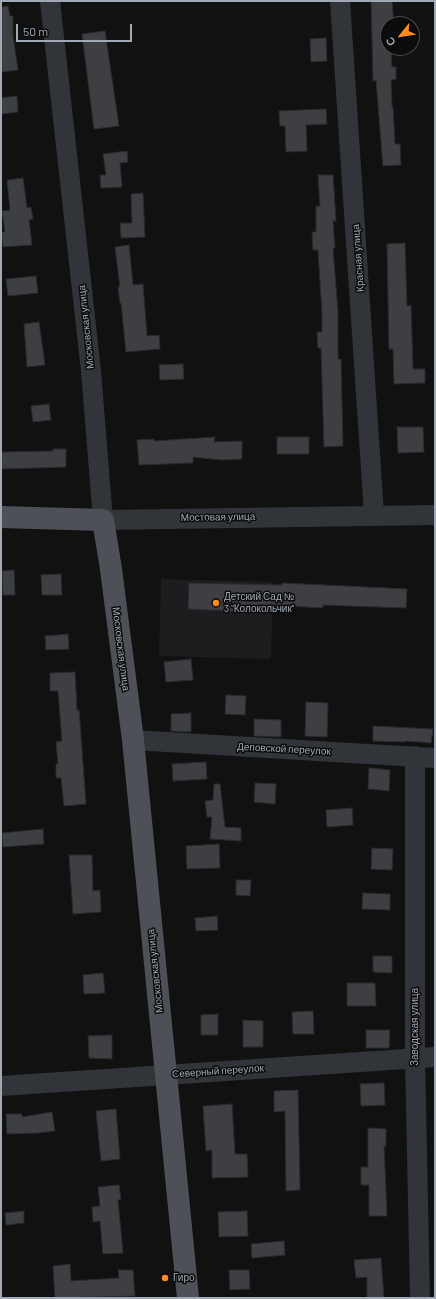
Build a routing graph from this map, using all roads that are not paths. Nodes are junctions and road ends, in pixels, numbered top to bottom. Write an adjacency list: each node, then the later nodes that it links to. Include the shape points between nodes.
1 (50, 1): 6 (street, Московская улица, via 91,371)
2 (340, 1): 3 (street, Красная улица)
3 (374, 515): 4 (street, Мостовая улица); 6 (street, Мостовая улица)
4 (435, 515)
5 (1, 517): 6 (main road, Мостовая улица)
6 (103, 520): 7 (main road, Московская улица)
7 (133, 740): 8 (street, Деповской переулок); 12 (main road, Московская улица)
8 (415, 756): 9 (street, Деповской переулок); 11 (street, Заводская улица)
9 (435, 758)
10 (435, 1057): 11 (street, Северный переулок)
11 (415, 1058): 12 (street, Северный переулок); 15 (street, Заводская улица)
12 (165, 1074): 13 (street, Северный переулок); 14 (main road, Московская улица)
13 (1, 1086)
14 (188, 1298)
15 (420, 1298)

